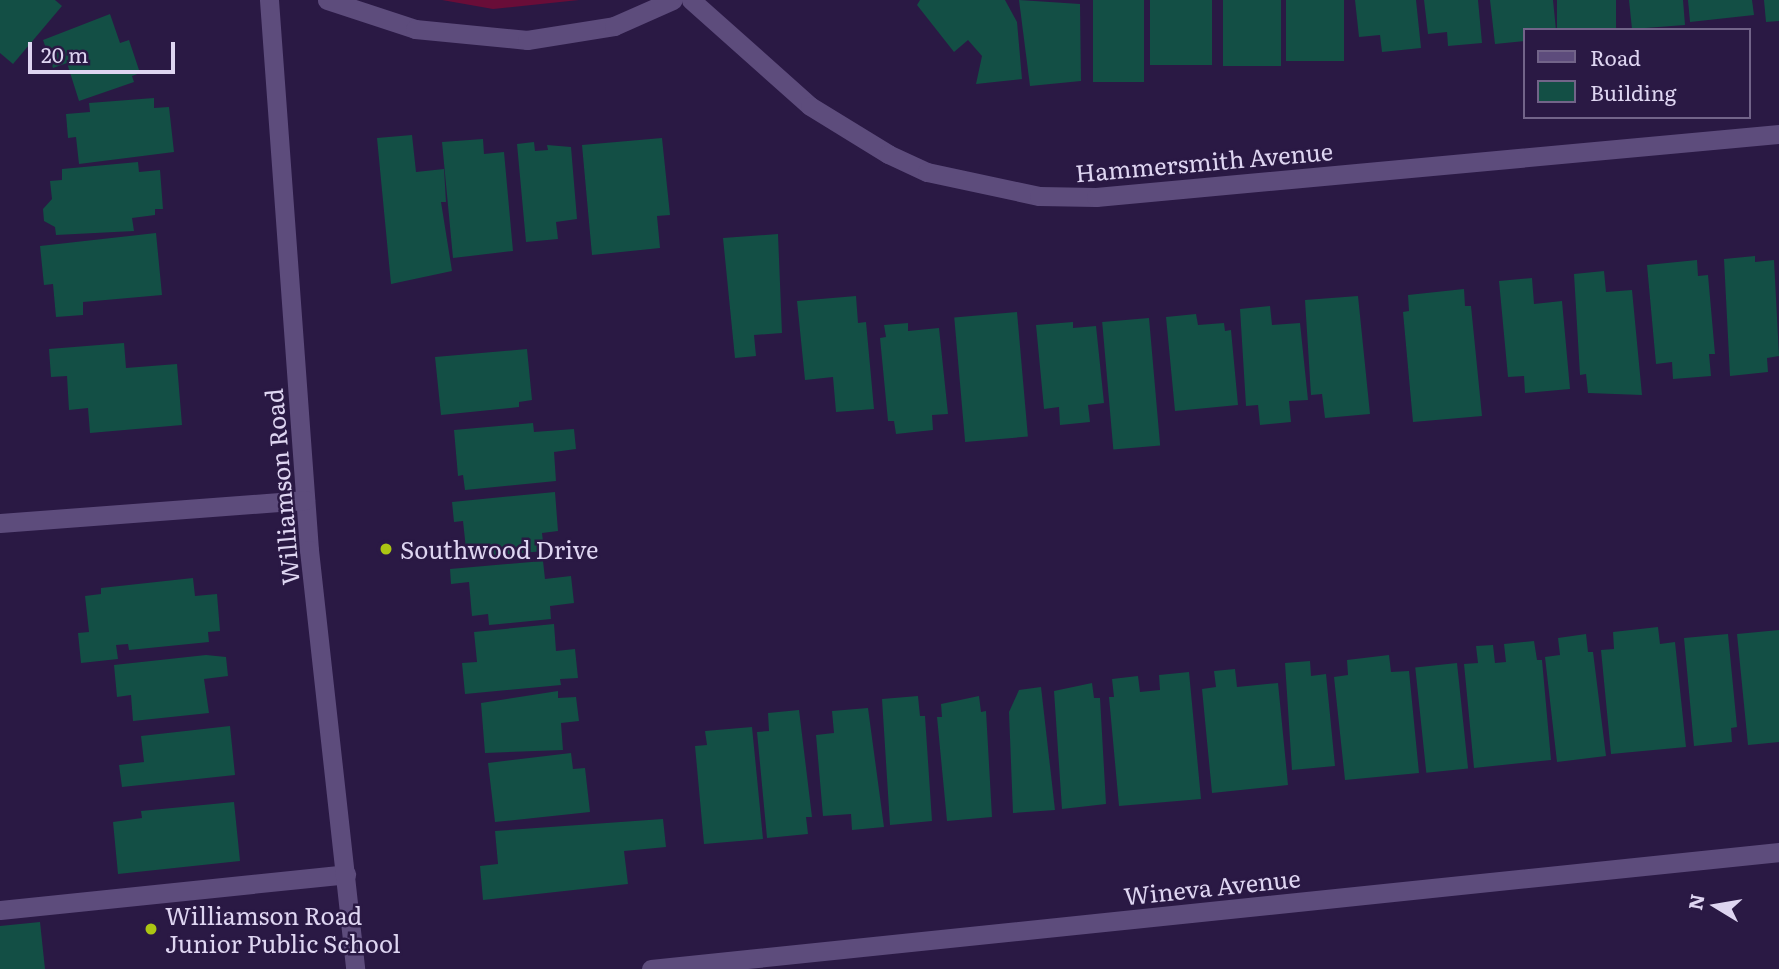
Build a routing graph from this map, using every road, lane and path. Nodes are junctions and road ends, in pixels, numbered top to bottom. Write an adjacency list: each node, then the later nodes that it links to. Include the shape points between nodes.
1 (269, 0): 6 (street, Williamson Road)
2 (327, 0): 3 (street, via 415,29 527,40 614,26)
3 (673, 0)
4 (691, 0): 5 (street, Hammersmith Avenue, via 810,106 888,154 927,172 1039,196 1096,197)
5 (1779, 134)
6 (305, 500): 7 (street); 9 (street, Williamson Road)
7 (0, 523)
8 (1779, 852): 12 (street, Wineva Avenue)
9 (346, 874): 10 (street); 11 (street, Williamson Road)
10 (0, 910)
11 (355, 969)
12 (651, 969)

